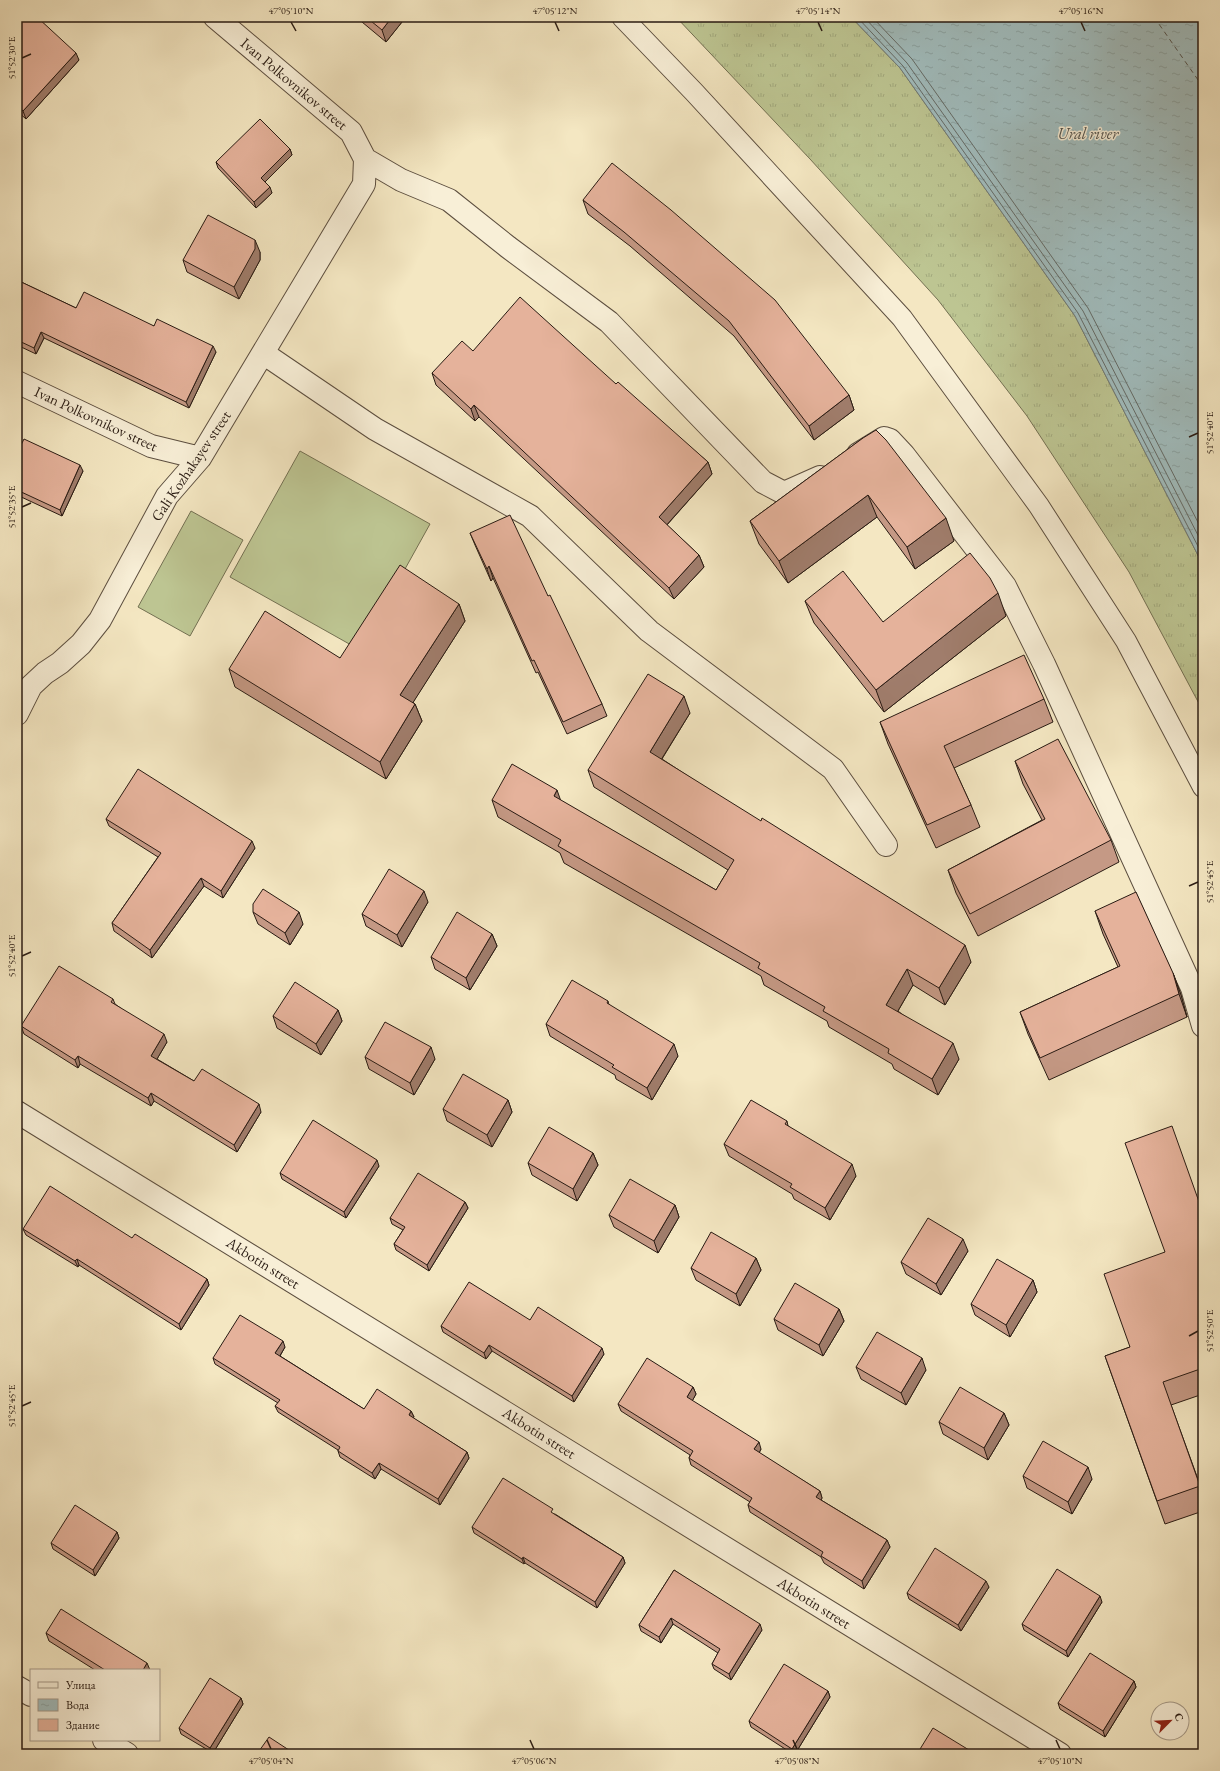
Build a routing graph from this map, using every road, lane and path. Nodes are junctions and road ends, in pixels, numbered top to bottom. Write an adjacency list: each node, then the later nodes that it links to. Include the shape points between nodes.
1 (215, 17): 3 (street, Ivan Polkovnikov street, via 351,132)
2 (622, 17): 8 (street, via 902,318 1043,512 1126,641)
3 (365, 159): 4 (street, Gali Kozhakayev street, via 364,184); 10 (street, via 402,180 449,200 609,322 763,482 784,494 815,480 884,438 890,440 1005,586 1044,664 1192,988)
4 (263, 353): 6 (street, Gali Kozhakayev street); 9 (street, via 375,429 530,516 649,631 833,769)
5 (17, 382): 6 (street, Ivan Polkovnikov street, via 151,446)
6 (200, 458): 7 (street, Gali Kozhakayev street, via 167,496 100,620 81,644 31,686)
7 (17, 714)
8 (1203, 787)
9 (886, 846)
10 (1203, 1026)
11 (17, 1112): 16 (street, Akbotin street)
12 (17, 1687): 13 (street)
13 (30, 1694)
14 (106, 1741): 15 (street)
15 (127, 1754)
16 (1060, 1754)

